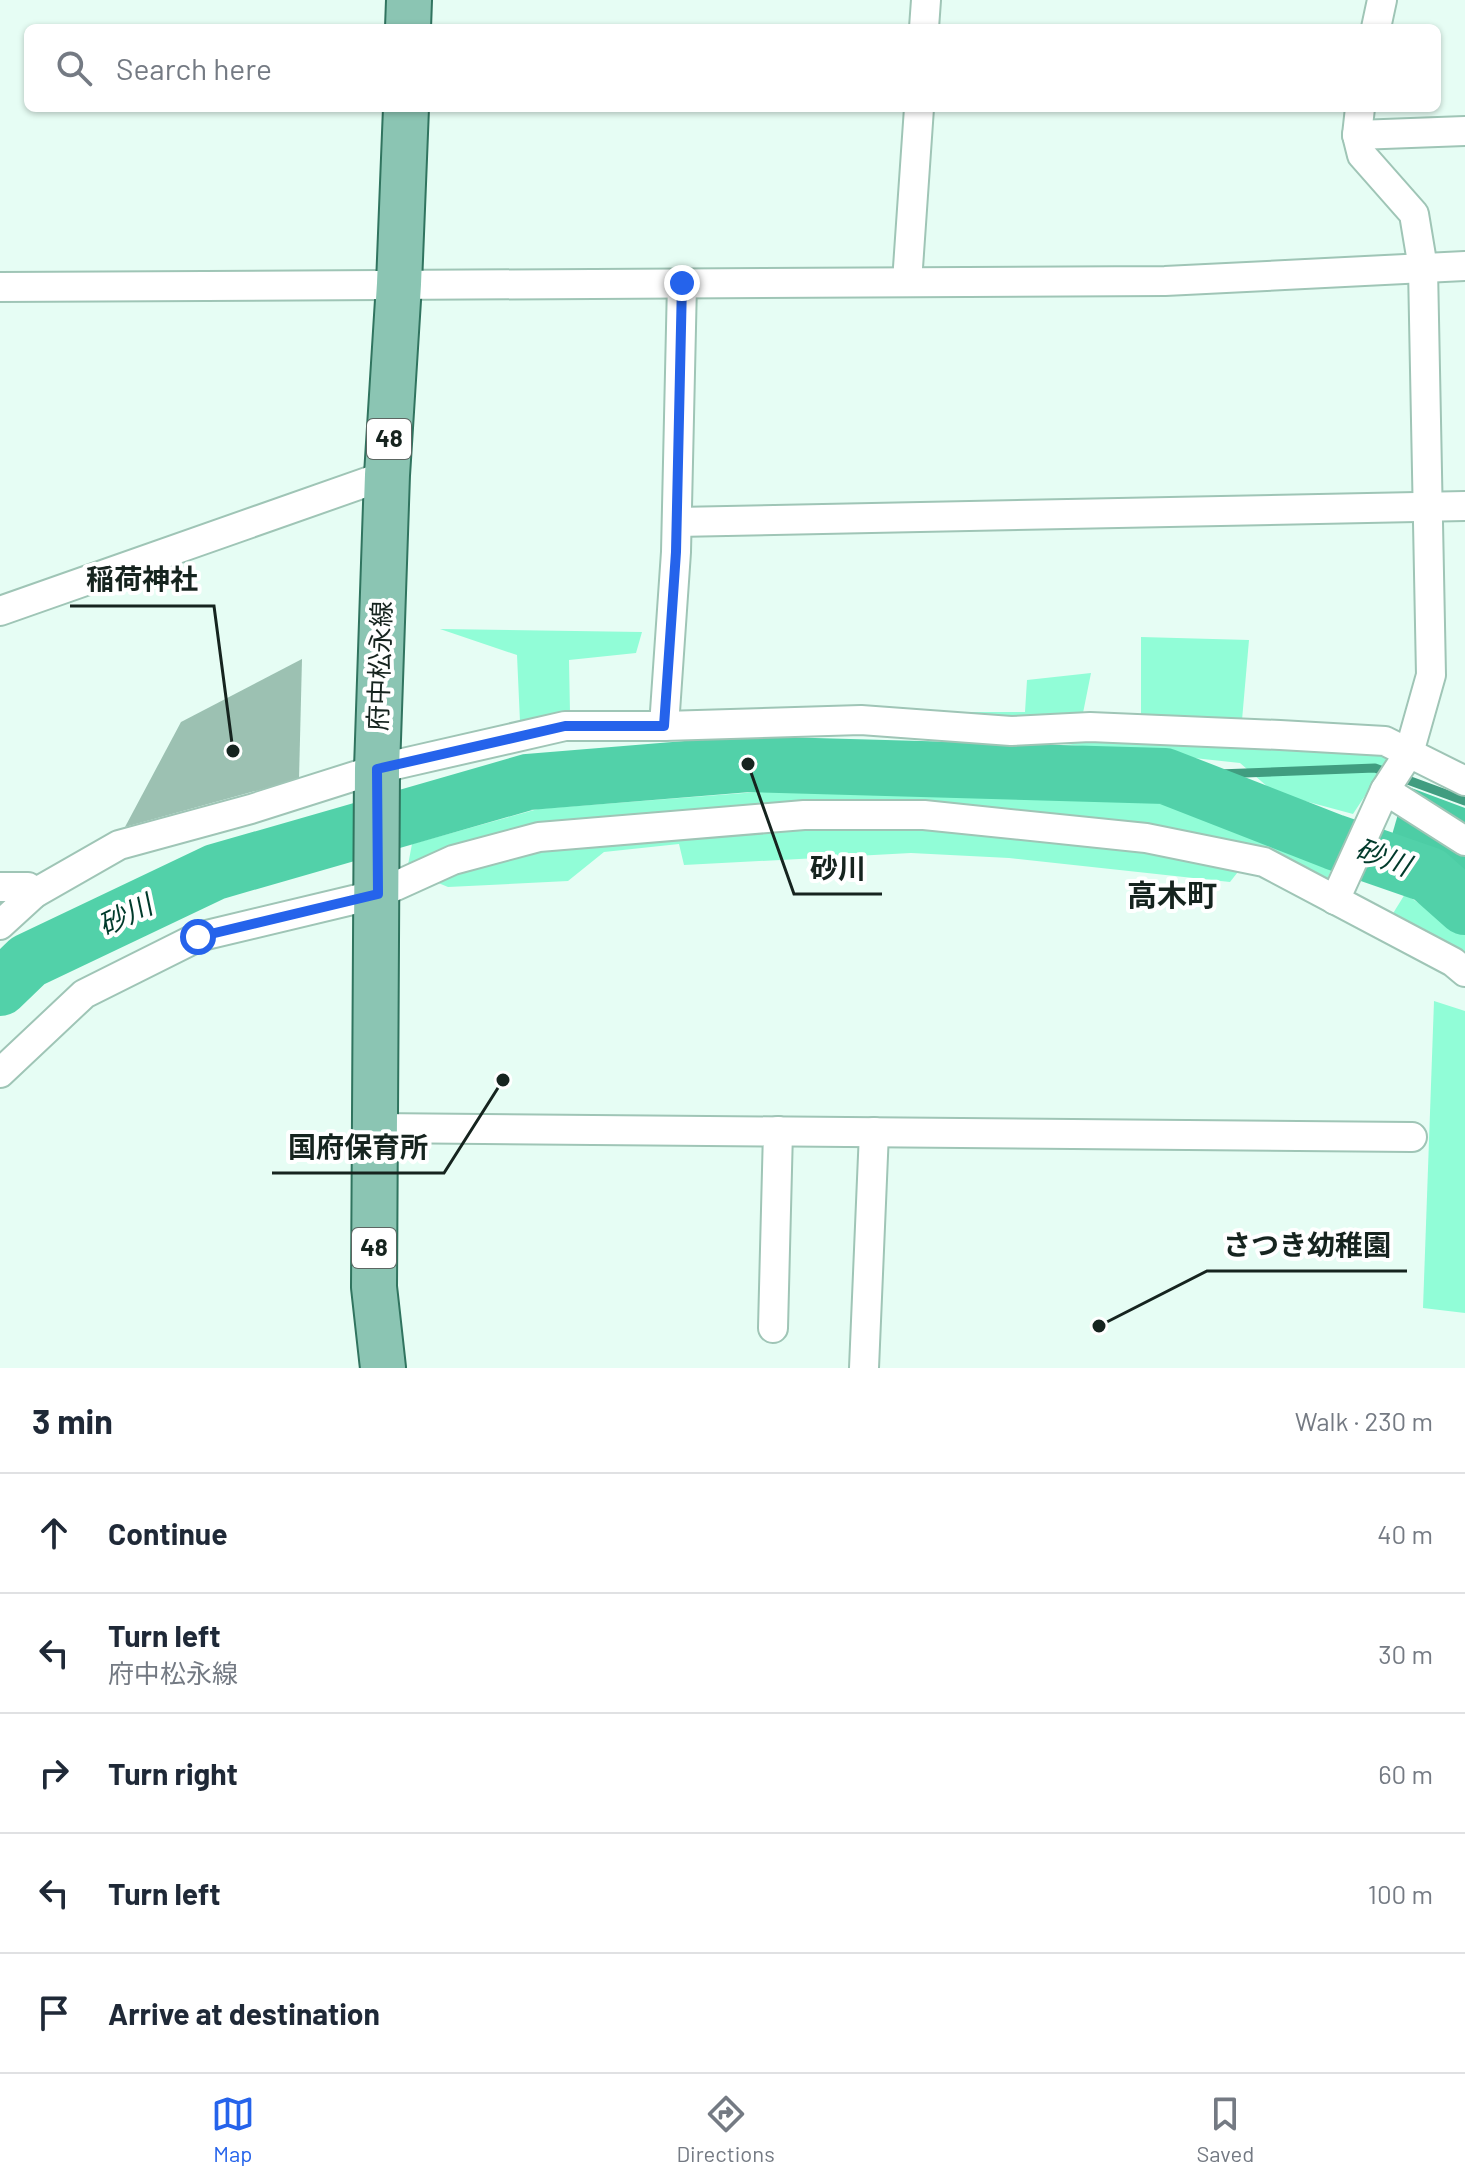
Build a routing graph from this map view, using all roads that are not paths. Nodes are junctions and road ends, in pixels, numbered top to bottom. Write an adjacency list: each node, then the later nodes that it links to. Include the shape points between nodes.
1 (409, 0): 4 (main road)
2 (926, 0): 5 (street)
3 (1382, 0): 6 (street)
4 (408, 24)
5 (924, 24)
6 (1377, 24)
7 (406, 112): 15 (main road, 府中松永線 / 48)
8 (919, 112): 13 (street)
9 (1359, 121): 10 (street); 12 (street, via 1362,155 1414,214)
10 (1465, 131)
11 (1465, 266): 12 (street)
12 (1423, 268): 13 (street, via 1165,281); 18 (street)
13 (907, 282): 14 (street)
14 (682, 283): 15 (street); 20 (street)
15 (399, 284): 16 (street); 17 (main road, 府中松永線 / 48)
16 (0, 287)
17 (387, 475): 21 (street); 24 (main road, 府中松永線 / 48)
18 (1427, 505): 19 (street); 20 (street); 23 (street, via 1431,675)
19 (1465, 506)
20 (677, 522): 22 (street)
21 (0, 611)
22 (664, 726): 23 (street, via 861,720 1011,731 1090,727 1385,741); 24 (street, via 565,726)
23 (1409, 753): 25 (street); 26 (street)
24 (377, 769): 29 (street, via 119,845); 30 (main road, 府中松永線 / 48)
25 (1465, 781)
26 (1385, 790): 27 (street); 31 (street)
27 (1465, 841)
28 (0, 887): 29 (street, via 28,887)
29 (35, 893): 32 (street)
30 (378, 894): 31 (street, via 453,860 539,837 804,815 924,815 1146,838 1264,862); 34 (street, via 198,937 84,994); 35 (main road, 府中松永線 / 48)
31 (1335, 900): 33 (street)
32 (0, 925)
33 (1465, 972)
34 (0, 1073)
35 (375, 1128): 36 (street); 40 (main road, 府中松永線 / 48, via 374,1287)
36 (778, 1131): 37 (street); 39 (street)
37 (874, 1132): 38 (street); 41 (street)
38 (1412, 1137)
39 (773, 1328)
40 (383, 1368)
41 (864, 1368)

